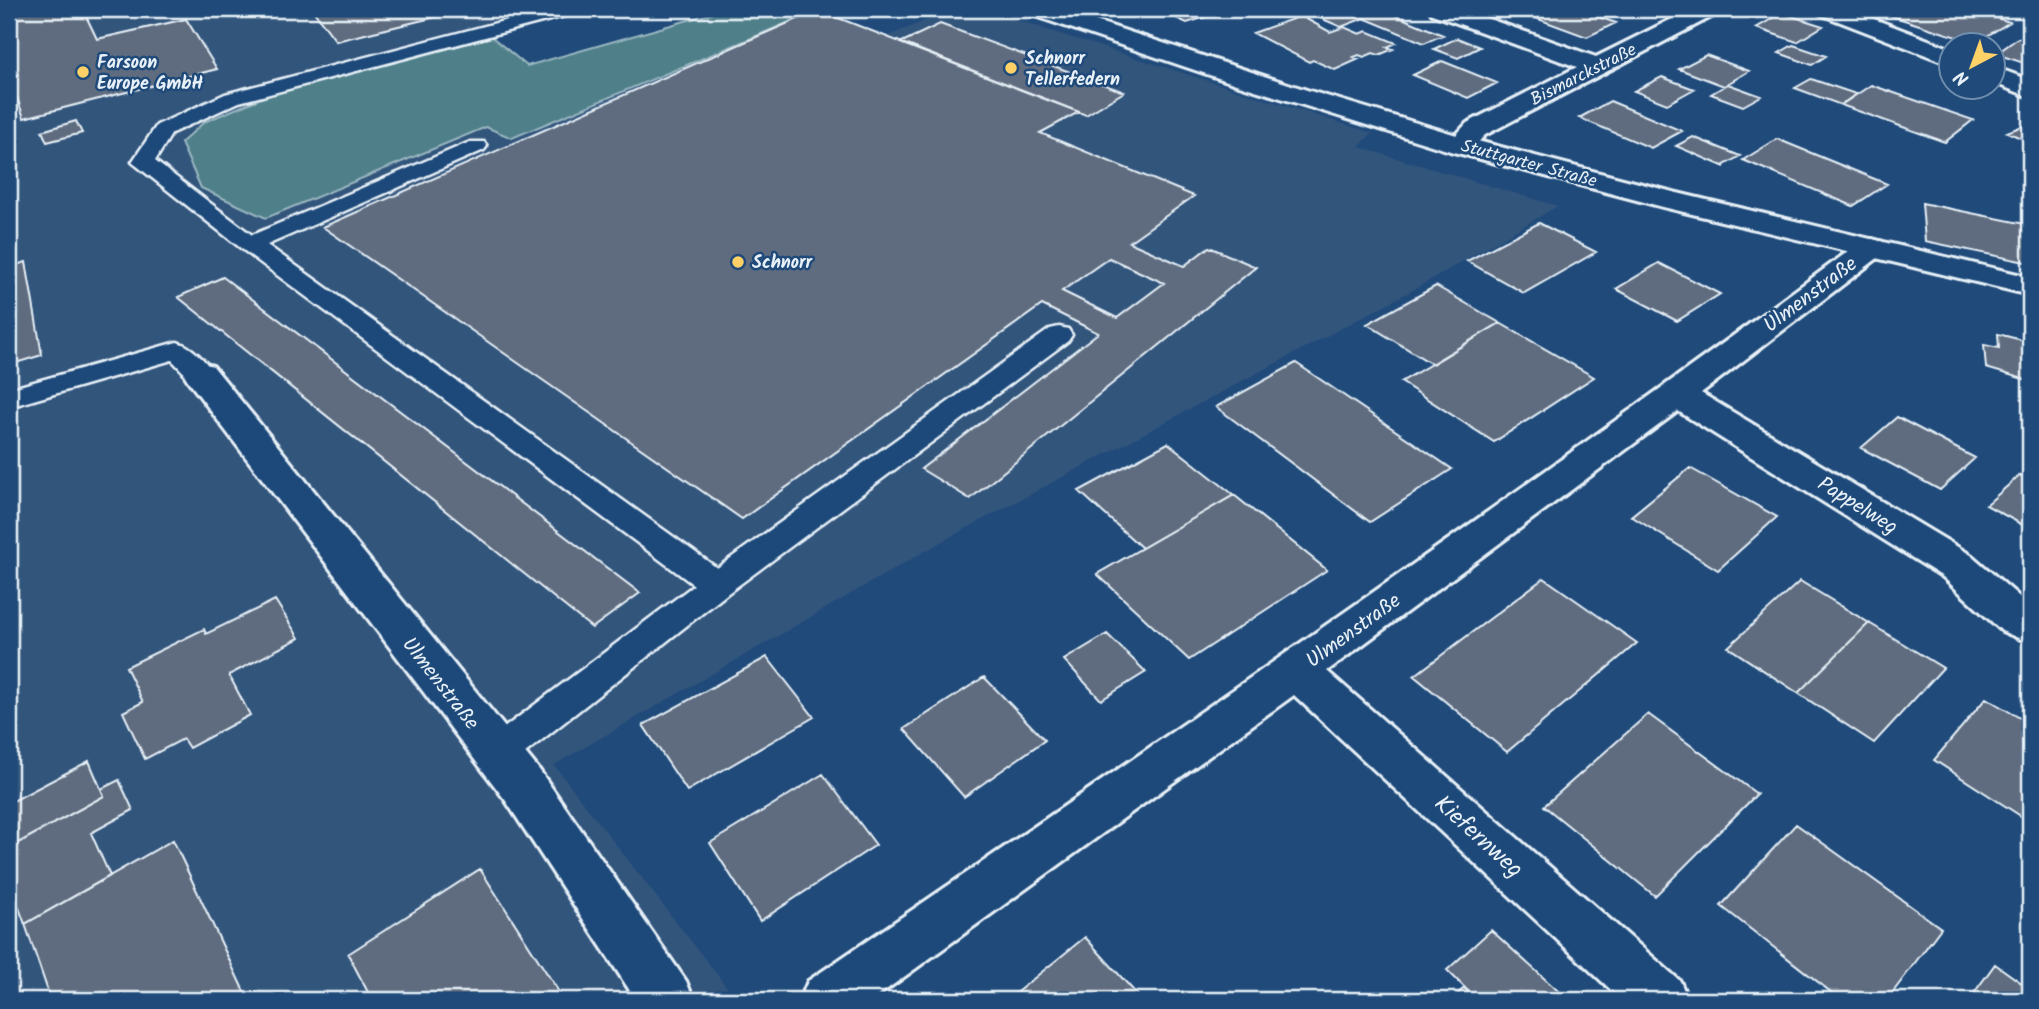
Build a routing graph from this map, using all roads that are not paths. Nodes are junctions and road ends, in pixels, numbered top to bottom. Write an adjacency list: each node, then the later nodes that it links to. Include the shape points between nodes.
1 (570, 9): 12 (lane, via 232,98 164,129 143,162)
2 (1037, 9): 10 (street, Stuttgarter Straße, via 1290,94)
3 (1440, 9): 7 (street)
4 (1709, 9): 7 (street, Bismarckstraße)
5 (1828, 9): 6 (street)
6 (1938, 53)
7 (1597, 66): 10 (street, Bismarckstraße, via 1476,129)
8 (2008, 80): 9 (street)
9 (2030, 89)
10 (1461, 145): 13 (street, Stuttgarter Straße)
11 (477, 146): 12 (lane)
12 (250, 244): 19 (lane)
13 (1872, 247): 14 (street, Stuttgarter Straße); 17 (street, Ulmenstraße)
14 (2030, 286)
15 (1059, 335): 19 (lane)
16 (201, 374): 18 (lane, via 177,350); 22 (street, Ulmenstraße)
17 (1678, 395): 20 (street, Pappelweg, via 1958,566); 21 (street, Ulmenstraße)
18 (9, 398)
19 (717, 585): 22 (lane)
20 (2030, 627)
21 (1297, 671): 24 (street, Ulmenstraße); 25 (street, Kiefernweg)
22 (496, 754): 23 (street, Ulmenstraße, via 523,786)
23 (667, 1000)
24 (827, 1000)
25 (1661, 1000)

